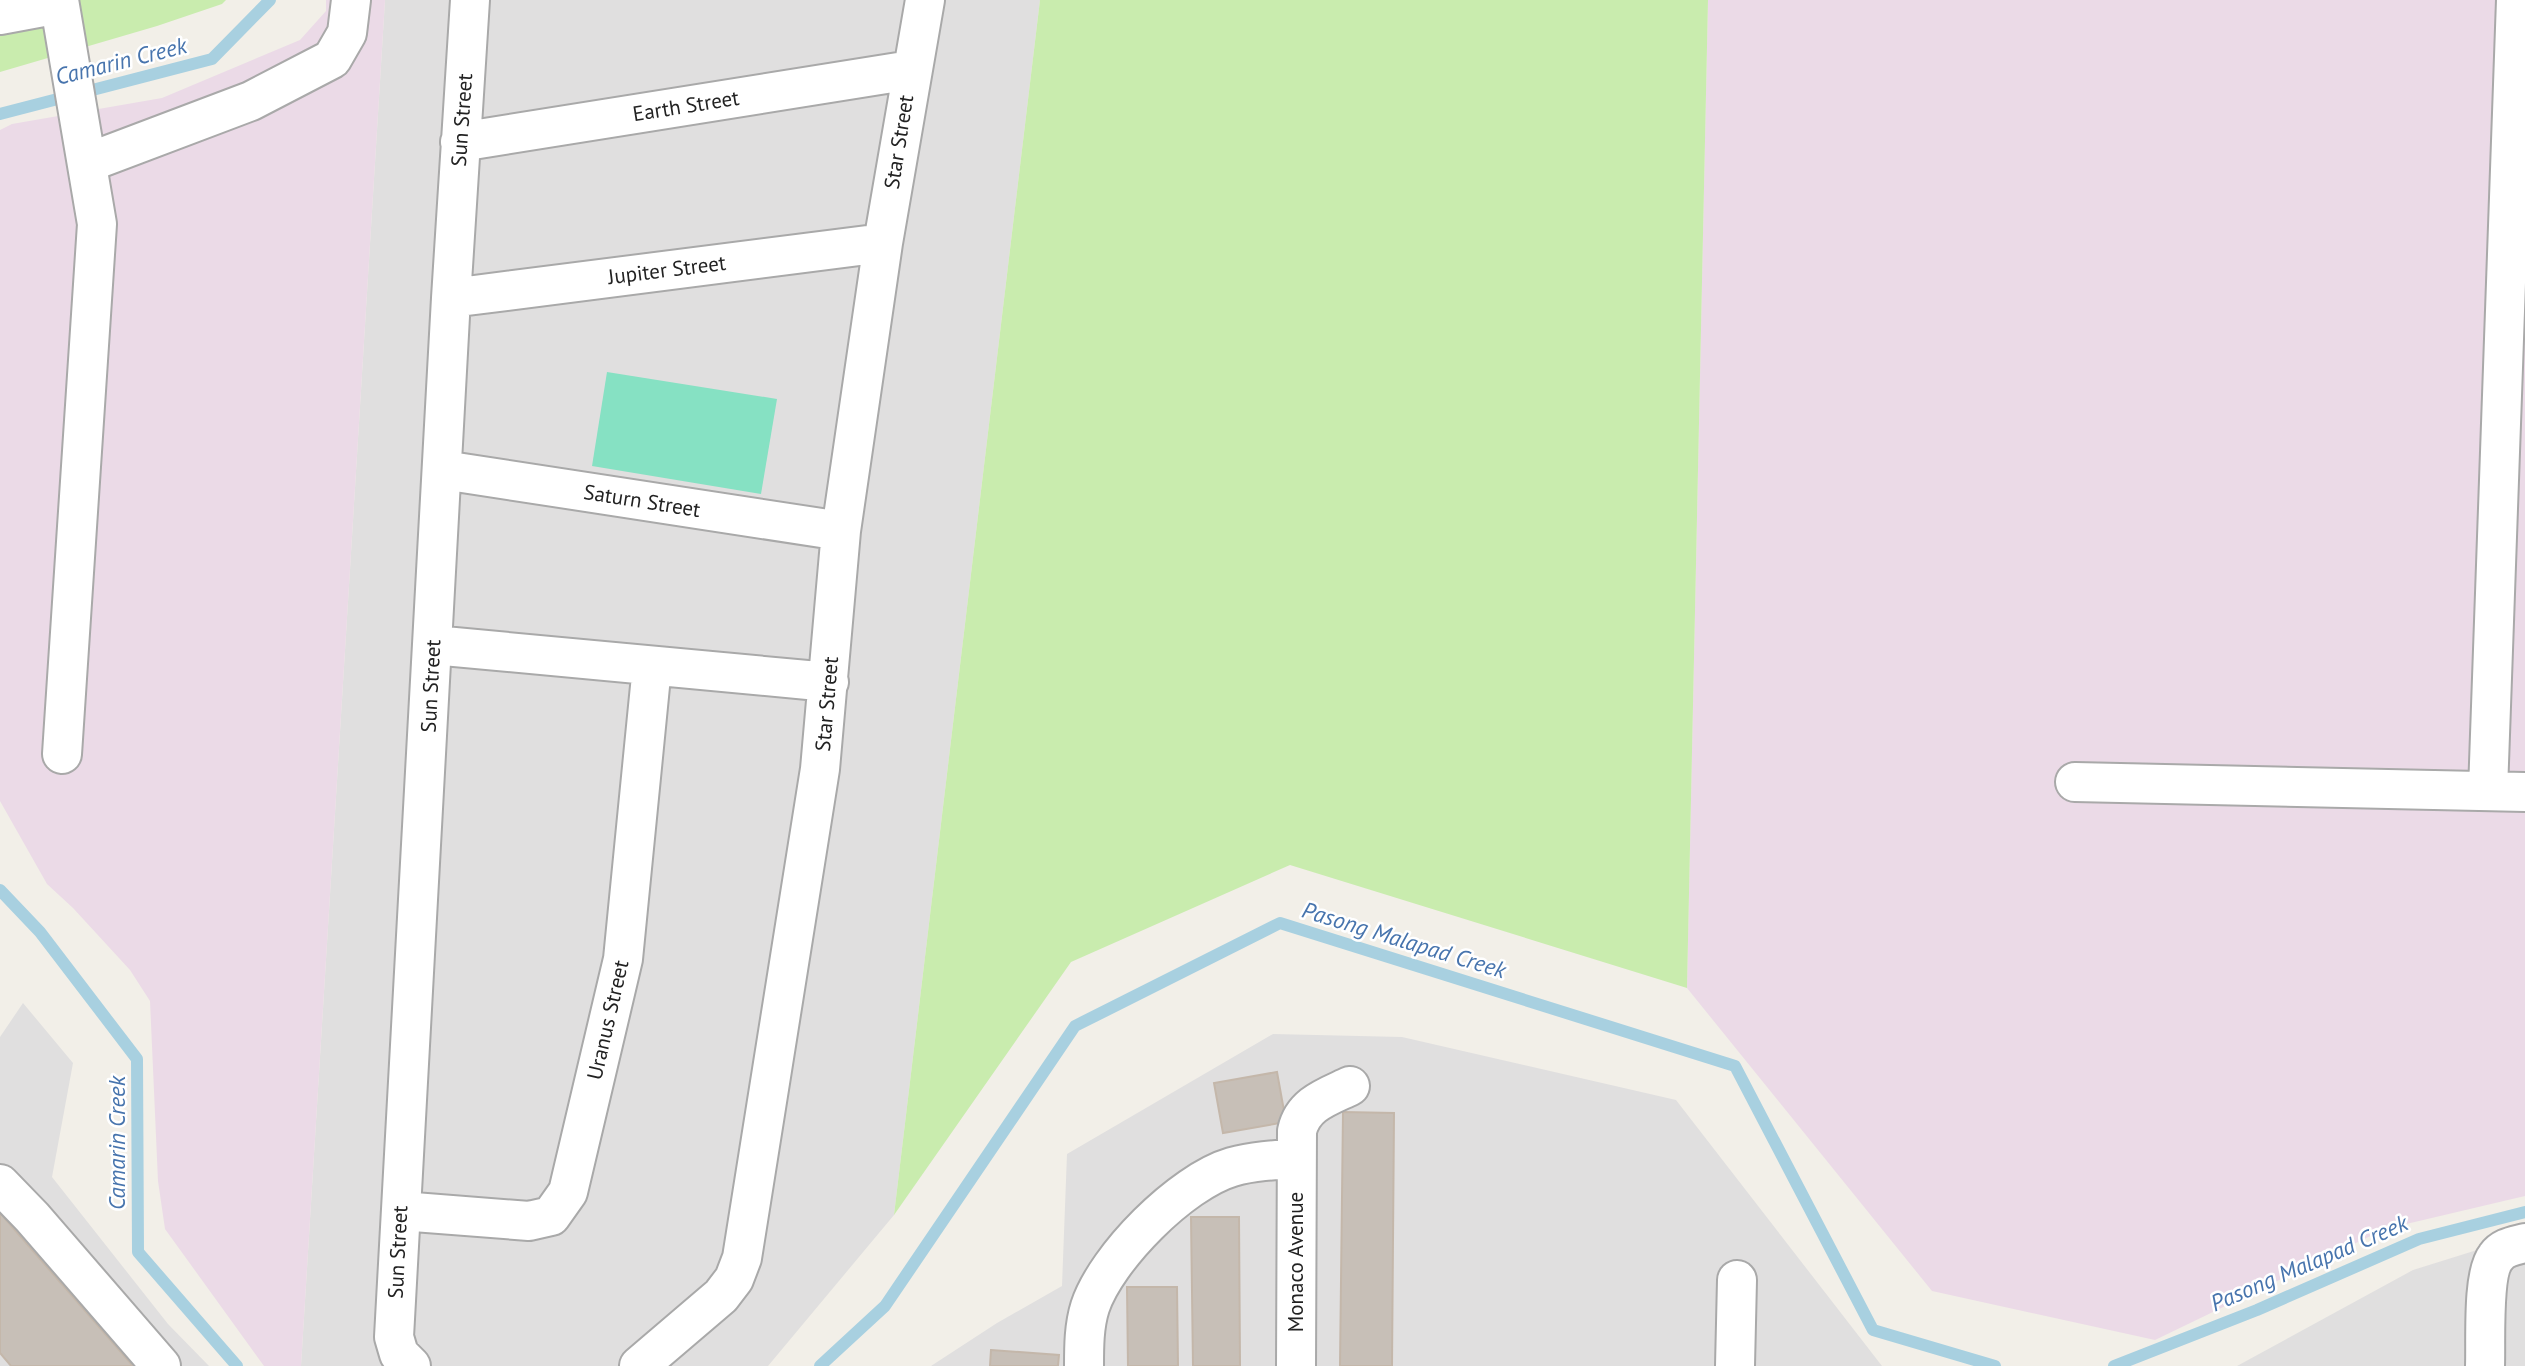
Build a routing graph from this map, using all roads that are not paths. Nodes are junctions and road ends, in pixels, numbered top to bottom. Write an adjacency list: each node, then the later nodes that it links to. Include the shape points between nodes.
1 (351, 0): 9 (street, via 347,33 332,59 251,101)
2 (470, 0): 8 (street, Sun Street)
3 (925, 0): 7 (street, Star Street)
4 (2516, 0): 12 (street)
5 (59, 2): 6 (street); 9 (street)
6 (0, 15)
7 (911, 70): 8 (street, Earth Street); 10 (street, Star Street)
8 (460, 142): 11 (street, Sun Street)
9 (87, 163): 18 (street, via 97,224)
10 (883, 243): 11 (street, Jupiter Street); 14 (street, Star Street)
11 (451, 298): 13 (street, Sun Street)
12 (2515, 314): 20 (street)
13 (443, 470): 14 (street, Saturn Street); 15 (street, Sun Street)
14 (841, 531): 17 (street, Star Street)
15 (433, 645): 16 (street); 25 (street, Sun Street)
16 (652, 666): 17 (street); 25 (street, Uranus Street, via 623,960 568,1192 551,1216 530,1221)
17 (829, 682): 30 (street, Star Street, via 820,769 742,1258 721,1296)
18 (62, 754)
19 (2075, 782): 20 (street)
20 (2488, 791): 21 (street)
21 (2525, 792)
22 (1350, 1086): 23 (street, Monaco Avenue, via 1306,1110 1297,1131)
23 (1296, 1159): 31 (street, via 1231,1167 1202,1181 1179,1196 1121,1252 1089,1309); 32 (street, Monaco Avenue)
24 (0, 1184): 28 (street)
25 (401, 1211): 29 (street, Sun Street, via 394,1337 399,1354)
26 (2525, 1243): 34 (street, via 2507,1247 2495,1258 2487,1278)
27 (1737, 1280): 33 (street)
28 (161, 1366)
29 (411, 1366)
30 (639, 1366)
31 (1084, 1366)
32 (1296, 1366)
33 (1735, 1366)
34 (2485, 1366)

